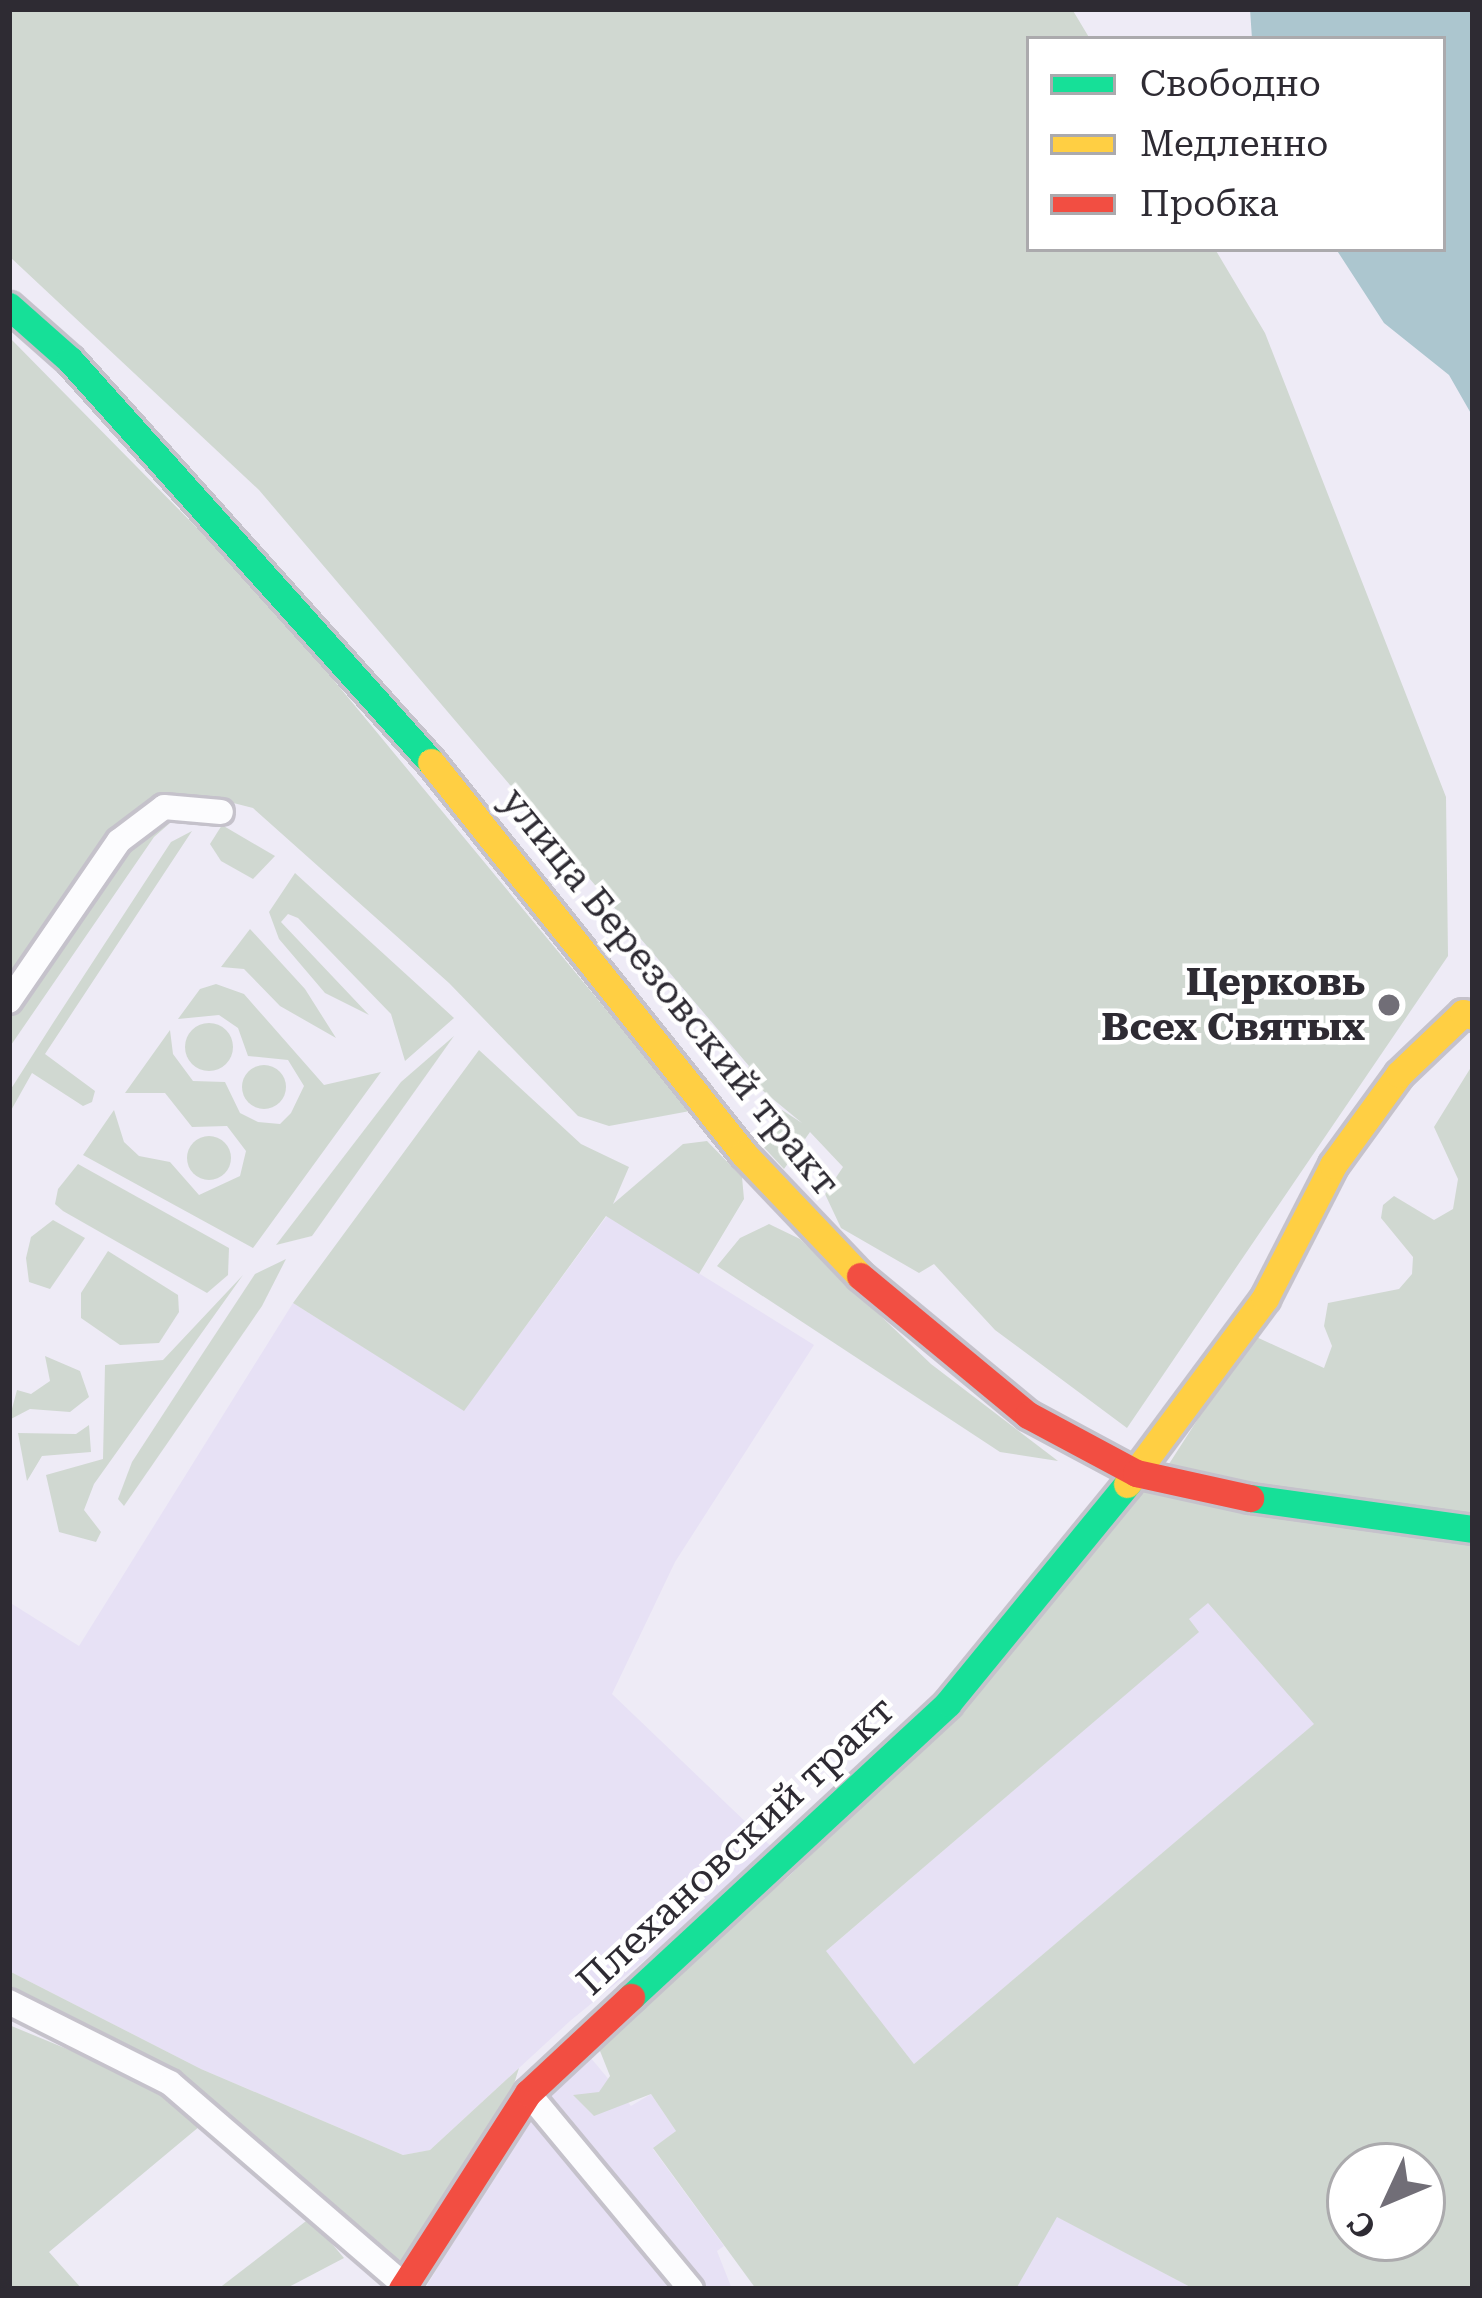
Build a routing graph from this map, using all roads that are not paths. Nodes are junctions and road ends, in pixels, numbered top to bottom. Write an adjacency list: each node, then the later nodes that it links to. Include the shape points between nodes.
1 (9, 306): 5 (main road, улица Березовский тракт, via 70,360 403,726 744,1154 884,1301 1028,1415)
2 (221, 812): 3 (street, via 164,807 119,841)
3 (9, 1001)
4 (1473, 1016): 5 (main road, Плехановский тракт, via 1463,1013 1399,1074 1333,1165 1264,1298)
5 (1136, 1473): 6 (main road, улица Березовский тракт, via 1255,1499); 8 (main road, Плехановский тракт, via 948,1702)
6 (1473, 1529)
7 (9, 2002): 9 (street, via 170,2083)
8 (528, 2092): 9 (main road, Плехановский тракт); 10 (street)
9 (402, 2286)
10 (691, 2289)

